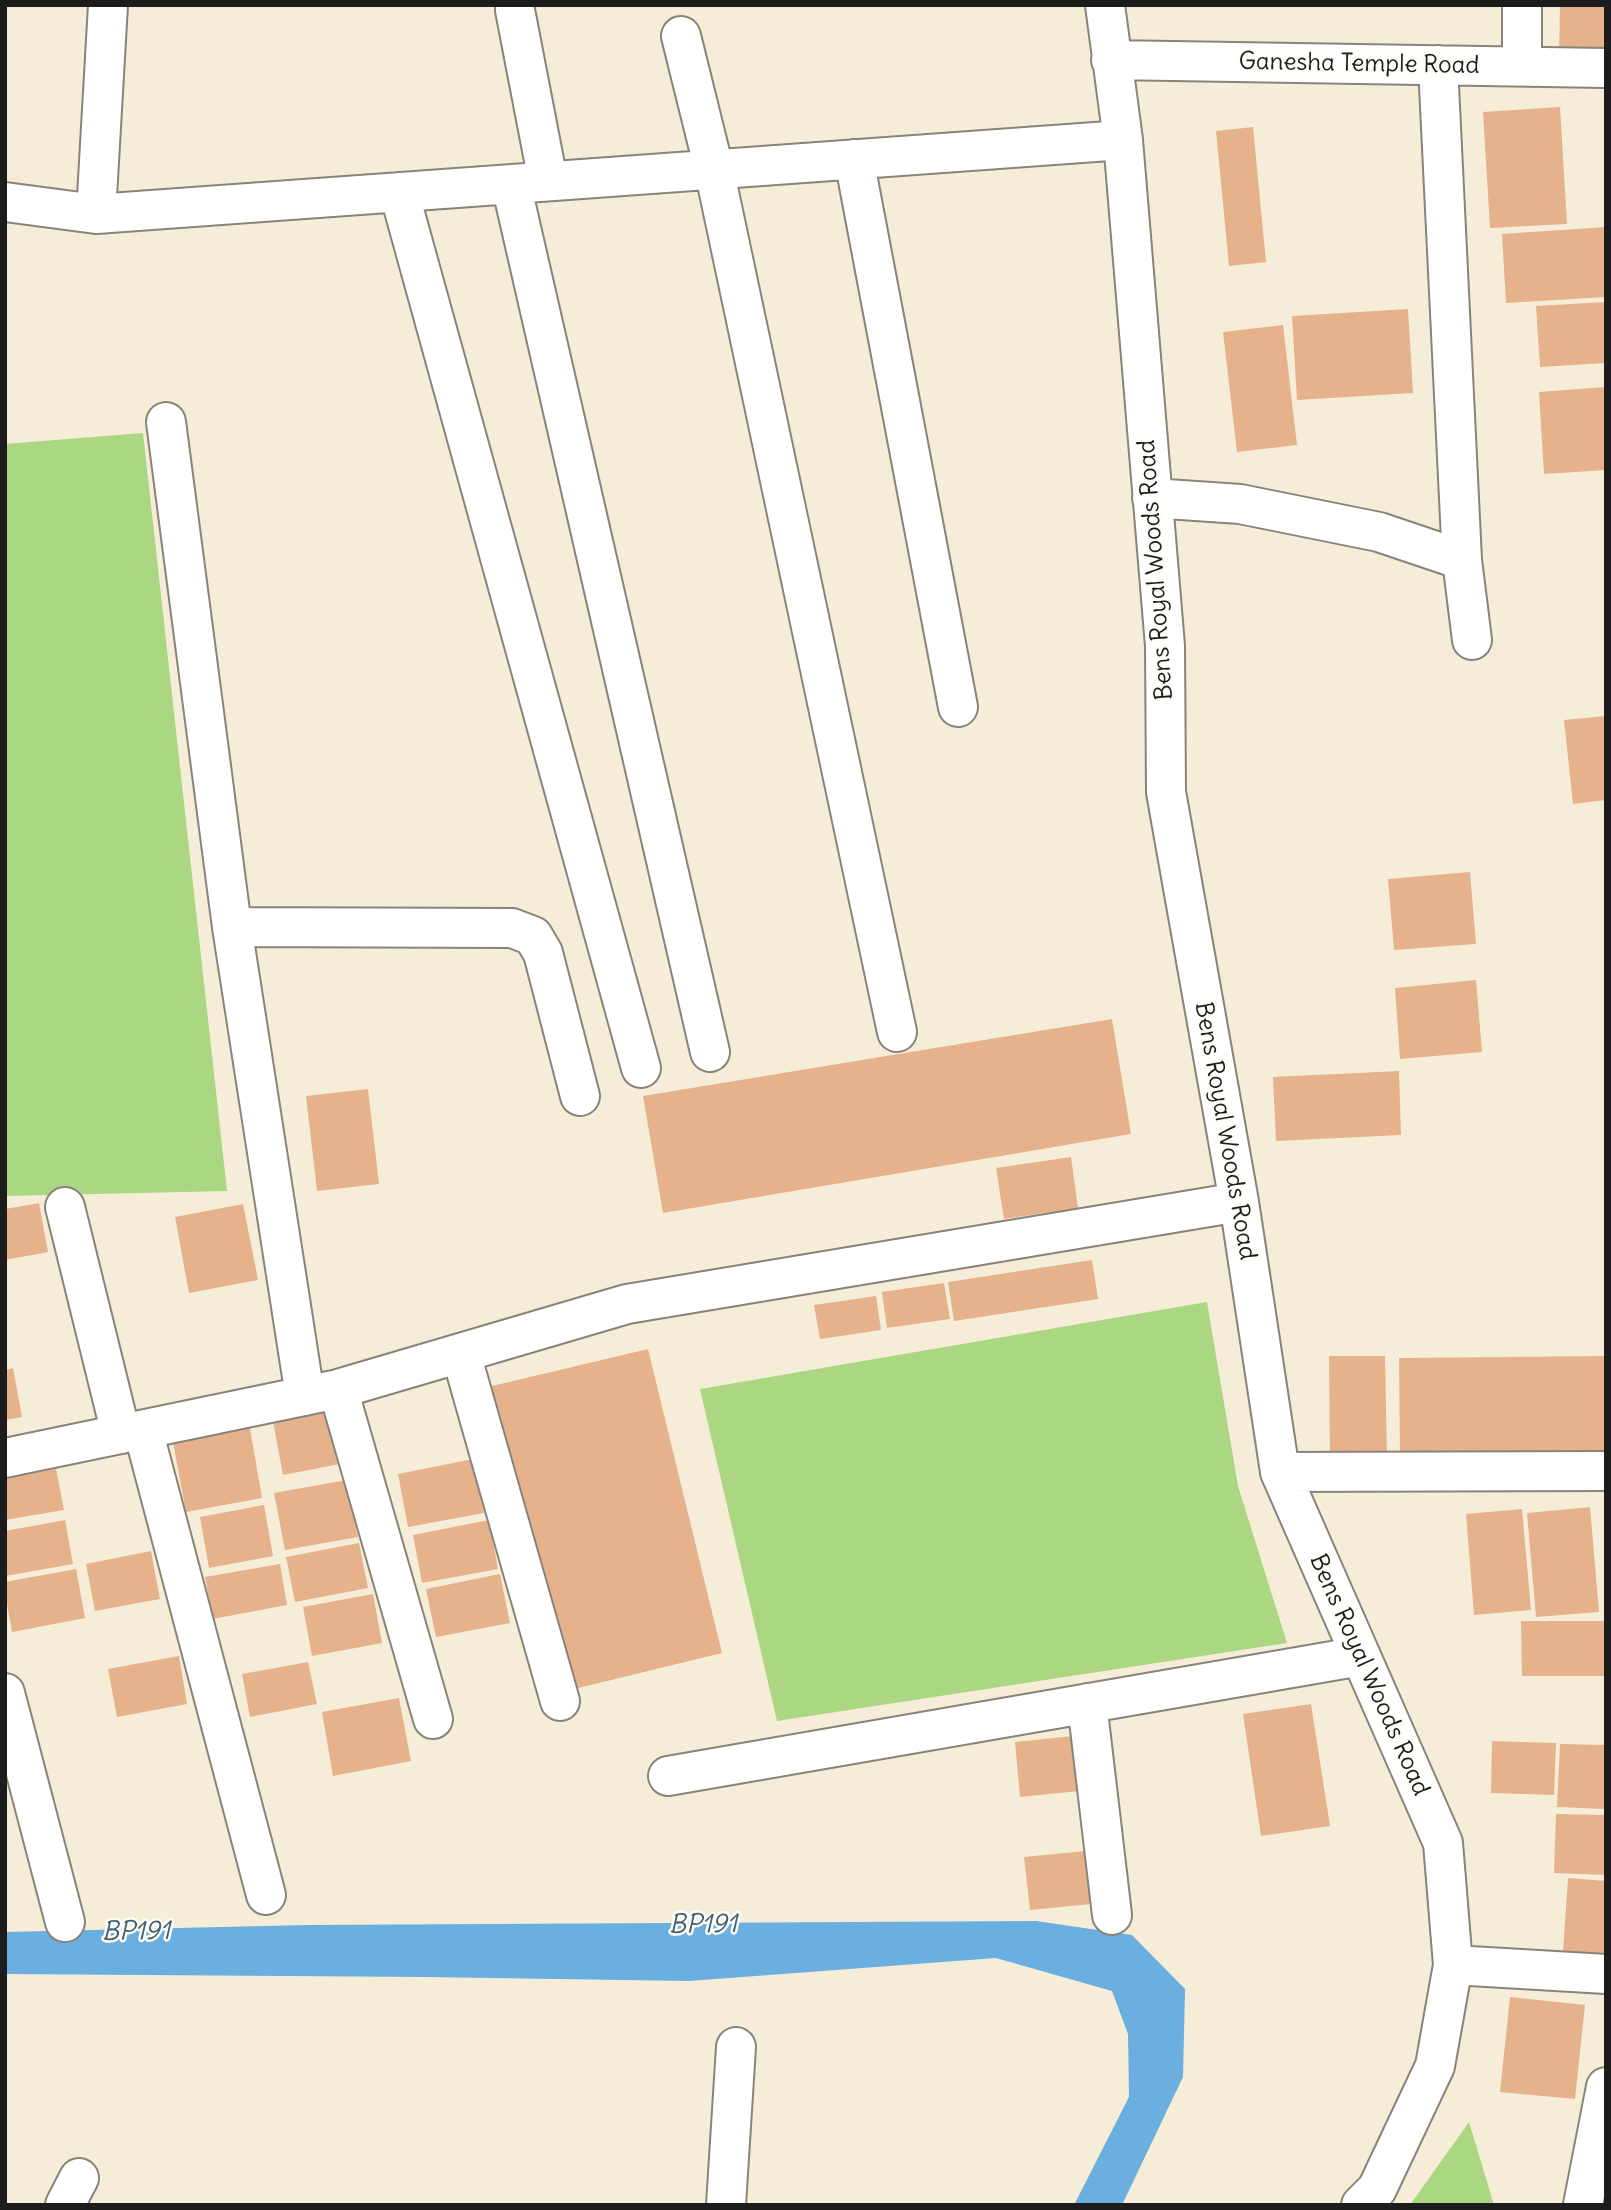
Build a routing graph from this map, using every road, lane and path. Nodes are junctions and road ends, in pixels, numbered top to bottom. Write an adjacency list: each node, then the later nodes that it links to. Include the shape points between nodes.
1 (108, 5): 16 (street)
2 (1105, 5): 6 (street, Bens Royal Woods Road)
3 (1522, 5): 8 (street)
4 (514, 10): 13 (street)
5 (681, 36): 12 (street)
6 (1111, 60): 7 (street, Ganesha Temple Road); 10 (street, Bens Royal Woods Road)
7 (1438, 65): 8 (street, Ganesha Temple Road); 19 (street)
8 (1522, 66): 9 (street, Ganesha Temple Road)
9 (1606, 68)
10 (1123, 140): 11 (street); 18 (street, Bens Royal Woods Road)
11 (854, 159): 12 (street); 21 (street)
12 (714, 169): 13 (street); 23 (street)
13 (530, 182): 14 (street); 24 (street)
14 (399, 192): 16 (street); 25 (street)
15 (5, 202): 16 (street)
16 (96, 214)
17 (166, 422): 22 (street)
18 (1152, 498): 19 (street, via 1240,504 1379,532); 27 (street, Bens Royal Woods Road, via 1165,646 1166,792)
19 (1462, 560): 20 (street)
20 (1472, 640)
21 (958, 707)
22 (232, 928): 26 (street, via 512,928 533,936 543,953); 30 (street)
23 (897, 1032)
24 (710, 1052)
25 (641, 1069)
26 (580, 1096)
27 (1239, 1202): 29 (street, via 627,1304); 34 (street, Bens Royal Woods Road)
28 (65, 1207): 31 (street)
29 (461, 1354): 30 (street); 37 (street)
30 (321, 1393): 31 (street); 39 (street)
31 (132, 1432): 32 (street); 41 (street)
32 (5, 1458)
33 (1606, 1471): 34 (street)
34 (1280, 1472): 35 (street, Bens Royal Woods Road)
35 (1361, 1656): 38 (street); 44 (street, Bens Royal Woods Road, via 1443,1843)
36 (5, 1693): 43 (street)
37 (560, 1701)
38 (1087, 1703): 40 (street); 42 (street)
39 (433, 1719)
40 (668, 1776)
41 (266, 1895)
42 (1112, 1915)
43 (65, 1922)
44 (1453, 1965): 45 (street); 49 (street, Bens Royal Woods Road, via 1436,2066 1377,2189)
45 (1606, 1975)
46 (736, 2047): 48 (street)
47 (1606, 2087): 50 (street)
48 (726, 2205)
49 (1362, 2205)
50 (1583, 2205)

